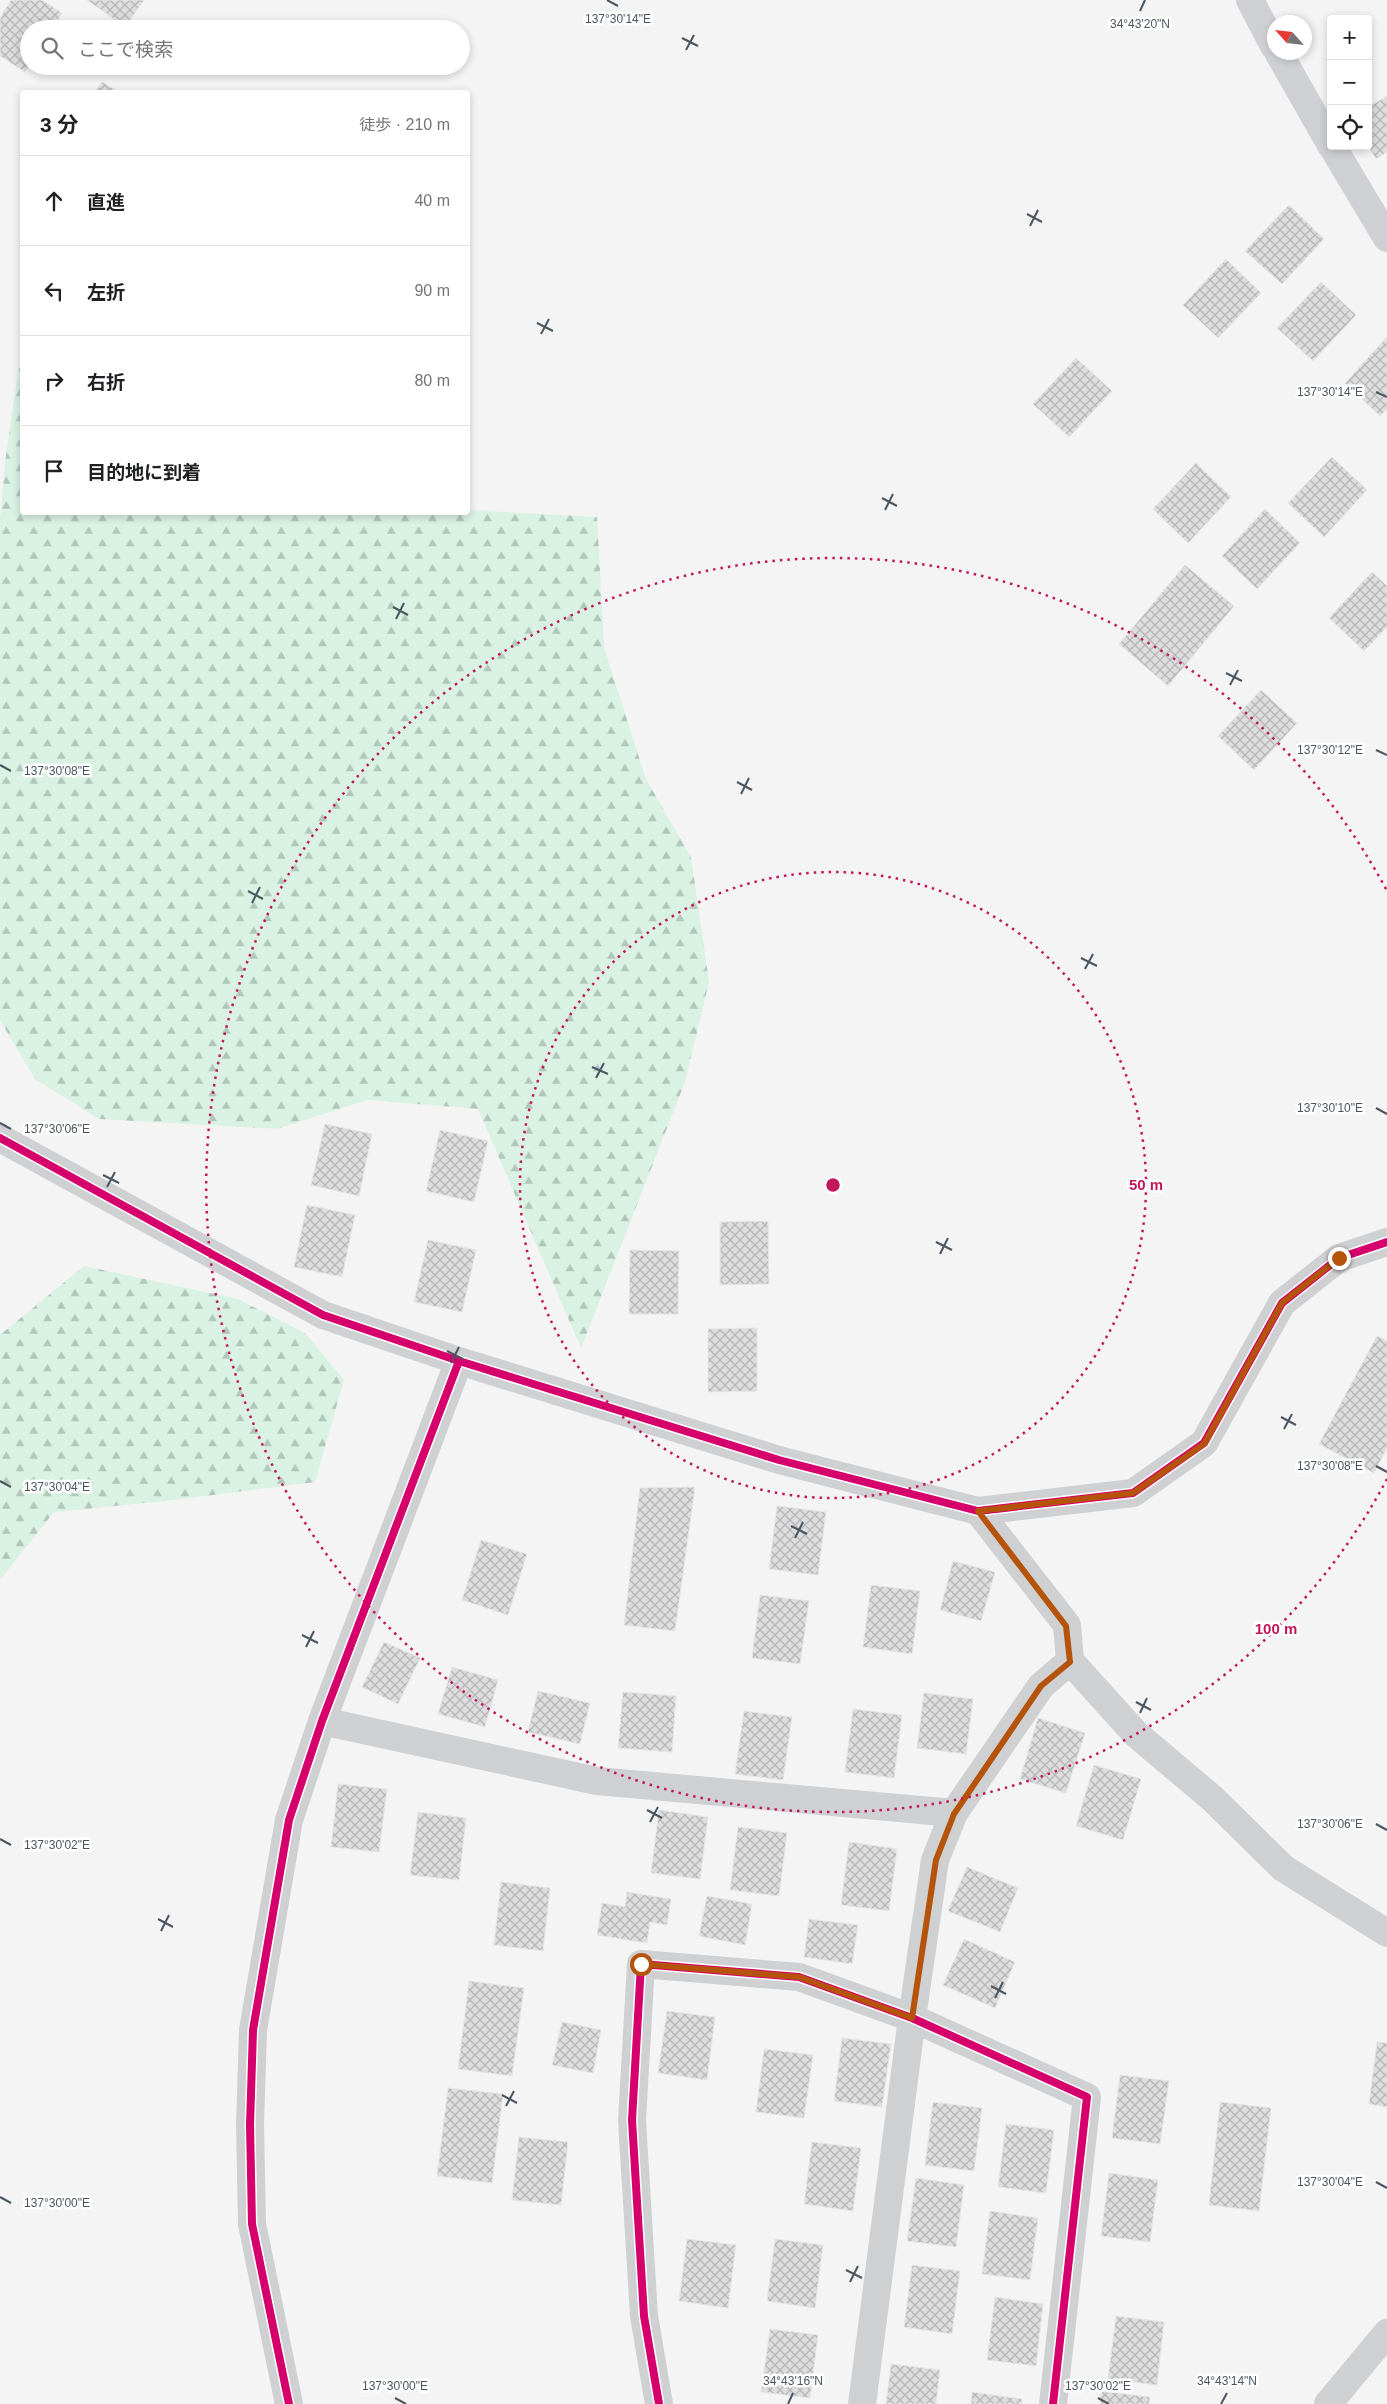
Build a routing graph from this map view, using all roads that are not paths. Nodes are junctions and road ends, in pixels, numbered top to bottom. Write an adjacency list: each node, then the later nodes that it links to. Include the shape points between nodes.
1 (1250, 0): 2 (main road)
2 (1267, 33)
3 (1283, 60): 4 (main road)
4 (1327, 139)
5 (1333, 150): 6 (main road)
6 (1387, 238)
7 (0, 1138): 9 (street, via 323,1315)
8 (1387, 1242): 10 (street, via 1339,1258 1282,1303 1204,1444 1133,1493)
9 (459, 1361): 10 (street, via 779,1460); 12 (street)
10 (978, 1511): 11 (street, via 1066,1626)
11 (1070, 1662): 13 (street, via 1041,1686); 14 (street, via 1136,1734 1212,1798 1283,1868)
12 (322, 1721): 13 (street, via 597,1781); 17 (street, via 289,1820 253,2030 250,2125 252,2224)
13 (954, 1814): 15 (street, via 936,1860)
14 (1387, 1933)
15 (912, 2018): 18 (street, via 799,1977 641,1964 632,2120 644,2316); 19 (street); 20 (street, via 1087,2097)
16 (1387, 2333): 21 (street)
17 (289, 2404)
18 (659, 2404)
19 (862, 2404)
20 (1053, 2404)
21 (1328, 2404)

